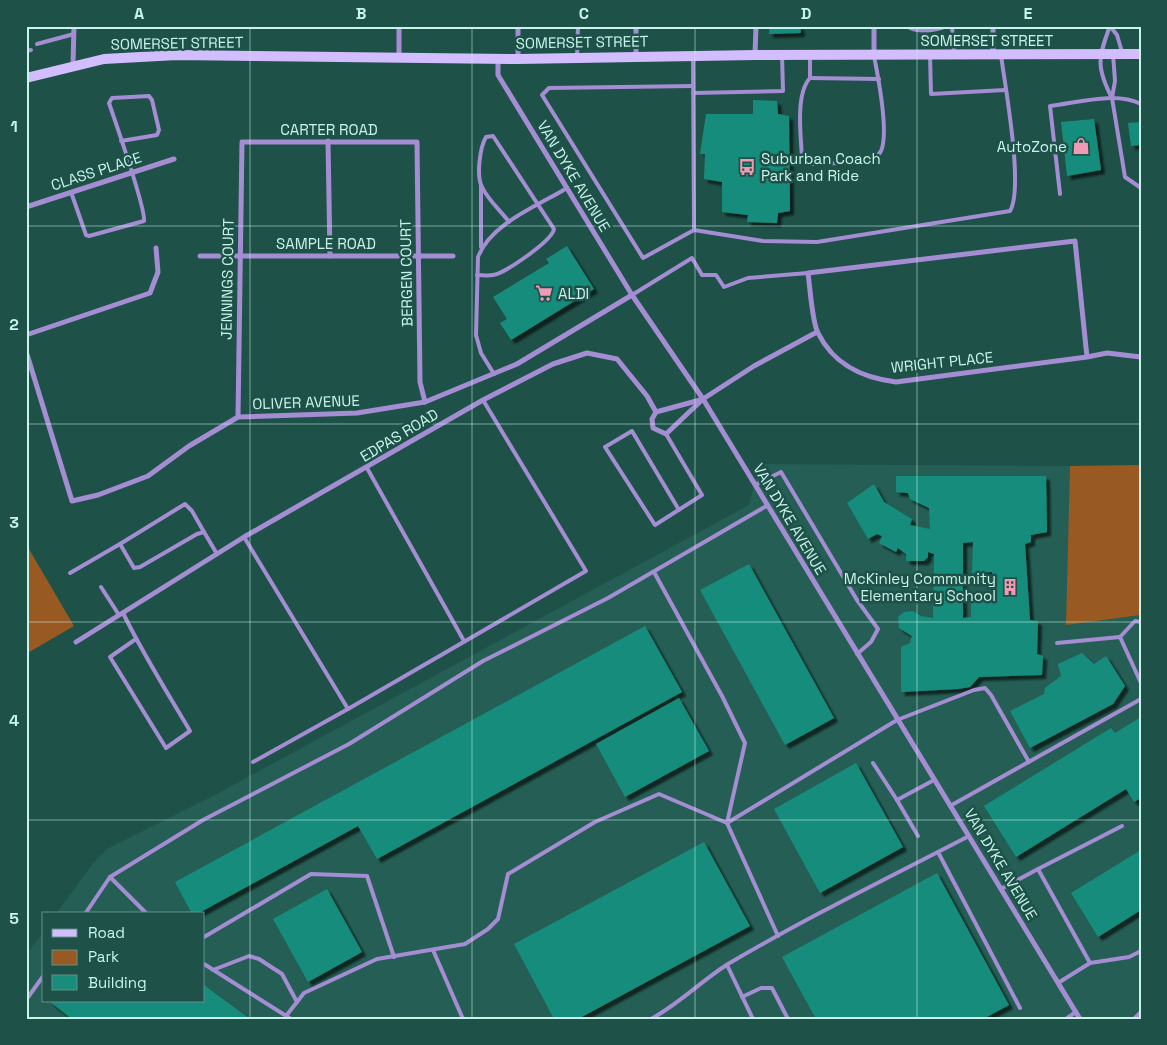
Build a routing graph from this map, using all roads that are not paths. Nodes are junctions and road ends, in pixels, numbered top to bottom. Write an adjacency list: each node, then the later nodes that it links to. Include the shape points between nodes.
1 (74, 26): 13 (street)
2 (399, 26): 27 (street)
3 (518, 26): 29 (street)
4 (578, 26): 30 (lane)
5 (636, 26): 25 (street)
6 (756, 26): 19 (street)
7 (874, 26): 22 (street)
8 (907, 26): 9 (lane, via 914,30 936,30)
9 (946, 26)
10 (952, 26): 15 (lane)
11 (993, 26): 24 (street)
12 (1110, 26): 16 (lane); 17 (lane, via 1117,35)
13 (74, 34): 14 (lane); 31 (street)
14 (37, 44)
15 (954, 54): 23 (main road, SOMERSET STREET); 24 (main road, SOMERSET STREET)
16 (1100, 54): 17 (main road, SOMERSET STREET); 24 (main road, SOMERSET STREET); 38 (lane, via 1102,78)
17 (1118, 54): 18 (main road, SOMERSET STREET); 38 (lane)
18 (1141, 54)
19 (755, 55): 20 (main road, SOMERSET STREET); 26 (main road, SOMERSET STREET)
20 (782, 55): 21 (main road, SOMERSET STREET); 37 (lane, via 783,91)
21 (810, 55): 22 (main road, SOMERSET STREET); 33 (lane)
22 (874, 55): 23 (main road, SOMERSET STREET); 34 (lane)
23 (930, 55): 36 (lane, via 931,94)
24 (997, 55): 36 (lane)
25 (636, 56): 26 (main road, SOMERSET STREET); 30 (main road, SOMERSET STREET)
26 (693, 56): 35 (lane)
27 (399, 57): 28 (main road, SOMERSET STREET); 31 (main road, SOMERSET STREET, via 177,55 104,59)
28 (498, 58): 29 (main road, SOMERSET STREET); 47 (street, VAN DYKE AVENUE, via 498,75)
29 (518, 58): 30 (main road, SOMERSET STREET)
30 (578, 58)
31 (73, 65): 32 (main road, SOMERSET STREET)
32 (26, 78)
33 (810, 78): 34 (lane); 34 (lane, via 803,85 802,158 813,164 870,162 881,152 884,135)
34 (879, 79)
35 (694, 86): 37 (lane); 54 (lane, via 549,88 542,95 643,258)
36 (1005, 90): 54 (lane, via 1015,175 1014,201 1010,211 817,242 763,241)
37 (694, 93): 54 (lane)
38 (1112, 98): 39 (lane, via 1132,99); 48 (lane, via 1125,177); 50 (lane, via 1050,106)
39 (1141, 104)
40 (121, 141): 40 (lane, via 109,104 112,98 149,96 159,130 157,135); 45 (lane)
41 (328, 141): 42 (street, CARTER ROAD); 43 (street, CARTER ROAD); 59 (street)
42 (242, 142): 58 (street, JENNINGS COURT)
43 (417, 142): 60 (street, BERGEN COURT)
44 (174, 158): 45 (street, CLASS PLACE)
45 (131, 173): 49 (street, CLASS PLACE); 49 (lane, via 144,221 86,235)
46 (481, 186): 51 (lane, via 479,163 482,144 486,137 493,136); 53 (lane); 55 (lane)
47 (567, 188): 51 (lane); 64 (street, VAN DYKE AVENUE)
48 (1141, 188)
49 (71, 192): 52 (street, CLASS PLACE)
50 (1060, 194)
51 (538, 206): 53 (lane); 63 (lane, via 554,229 553,235 543,245 494,275)
52 (26, 207)
53 (509, 222): 55 (lane)
54 (694, 230)
55 (481, 247): 63 (lane)
56 (156, 248): 66 (street, via 158,272 150,293)
57 (200, 256): 58 (street, SAMPLE ROAD)
58 (240, 256): 59 (street, SAMPLE ROAD); 75 (street, JENNINGS COURT)
59 (330, 256): 60 (street, SAMPLE ROAD)
60 (418, 256): 61 (street, SAMPLE ROAD); 73 (street, BERGEN COURT, via 420,382)
61 (453, 256)
62 (808, 273): 64 (lane, via 748,278 724,287 716,275 702,275 692,258); 65 (street, WRIGHT PLACE); 68 (street, via 1075,241)
63 (477, 275): 70 (lane, via 476,335 481,353)
64 (632, 295): 70 (street, OLIVER AVENUE, via 517,364); 71 (street, VAN DYKE AVENUE)
65 (817, 332): 68 (street, WRIGHT PLACE, via 850,371 896,382); 71 (street, via 754,366)
66 (26, 335)
67 (26, 352): 75 (street, OLIVER AVENUE, via 72,500 98,495 148,476 189,446)
68 (1087, 357): 69 (street, WRIGHT PLACE, via 1107,353)
69 (1141, 357)
70 (494, 374): 73 (street, OLIVER AVENUE)
71 (703, 399): 74 (street); 76 (street); 78 (street, VAN DYKE AVENUE)
72 (483, 400): 74 (street, EDPAS ROAD, via 553,364 587,353 617,359); 77 (street, EDPAS ROAD); 93 (lane, via 586,571)
73 (424, 402): 75 (street, OLIVER AVENUE, via 357,414)
74 (656, 412): 76 (street, EDPAS ROAD, via 652,419 653,428)
75 (238, 417)
76 (666, 434): 80 (lane, via 702,495)
77 (367, 468): 82 (street, EDPAS ROAD); 93 (lane)
78 (755, 486): 79 (street, VAN DYKE AVENUE); 95 (lane, via 781,472 857,600 878,628 871,642)
79 (768, 506): 85 (lane); 95 (street, VAN DYKE AVENUE)
80 (679, 510): 80 (lane, via 655,525 605,447 632,431)
81 (204, 532): 83 (lane, via 140,568 134,568); 83 (lane, via 185,504); 84 (lane)
82 (244, 537): 84 (street, EDPAS ROAD); 98 (lane)
83 (120, 544): 86 (lane)
84 (217, 554): 88 (street, EDPAS ROAD)
85 (654, 572): 106 (lane, via 745,743); 112 (lane, via 483,661 349,744 203,820)
86 (70, 573)
87 (101, 587): 88 (lane)
88 (121, 614): 91 (lane); 92 (street, EDPAS ROAD)
89 (1141, 622): 90 (lane, via 1135,621)
90 (1120, 638): 94 (lane); 96 (lane)
91 (136, 639): 91 (lane, via 190,731 166,748 110,657)
92 (76, 642)
93 (464, 642): 98 (lane)
94 (1057, 643)
95 (858, 654): 99 (street, VAN DYKE AVENUE)
96 (1141, 683)
97 (1141, 699): 101 (lane)
98 (348, 710): 100 (lane)
99 (898, 720): 101 (lane, via 951,697 985,688); 103 (street, VAN DYKE AVENUE); 106 (lane)
100 (253, 762)
101 (1029, 762): 105 (lane)
102 (873, 763): 104 (lane)
103 (934, 780): 104 (lane); 105 (street, VAN DYKE AVENUE)
104 (897, 800): 108 (lane)
105 (950, 806): 109 (street, VAN DYKE AVENUE)
106 (727, 823): 117 (lane); 118 (lane, via 659,794 595,822 521,865 508,874 498,919 488,930 465,944)
107 (1122, 826): 111 (lane)
108 (918, 836)
109 (969, 836): 110 (lane); 113 (street, VAN DYKE AVENUE)
110 (938, 852): 117 (lane); 130 (lane)
111 (1038, 869): 113 (lane); 121 (lane)
112 (110, 877): 114 (lane); 115 (lane)
113 (1001, 889): 126 (street, VAN DYKE AVENUE)
114 (86, 912)
115 (145, 912)
116 (205, 936): 120 (lane, via 311,874 366,876)
117 (778, 936): 123 (lane)
118 (432, 950): 120 (lane); 135 (lane)
119 (1141, 951): 121 (lane, via 1129,957)
120 (394, 957): 129 (lane, via 376,959 352,970 304,993)
121 (1090, 963): 126 (lane)
122 (205, 965): 124 (lane)
123 (727, 965): 127 (lane); 136 (lane)
124 (213, 970): 129 (lane, via 249,956 260,959 282,974); 133 (lane)
125 (42, 977): 128 (lane)
126 (1058, 983): 131 (street, VAN DYKE AVENUE)
127 (742, 997): 137 (lane); 138 (lane, via 761,988 772,988)
128 (26, 1000)
129 (297, 1002): 133 (lane)
130 (1020, 1008)
131 (1076, 1012): 139 (lane); 140 (street, VAN DYKE AVENUE)
132 (1141, 1012): 141 (lane)
133 (286, 1016): 134 (lane)
134 (291, 1019)
135 (462, 1019)
136 (651, 1019)
137 (753, 1019)
138 (788, 1019)
139 (1066, 1019)
140 (1080, 1019)
141 (1134, 1019)

